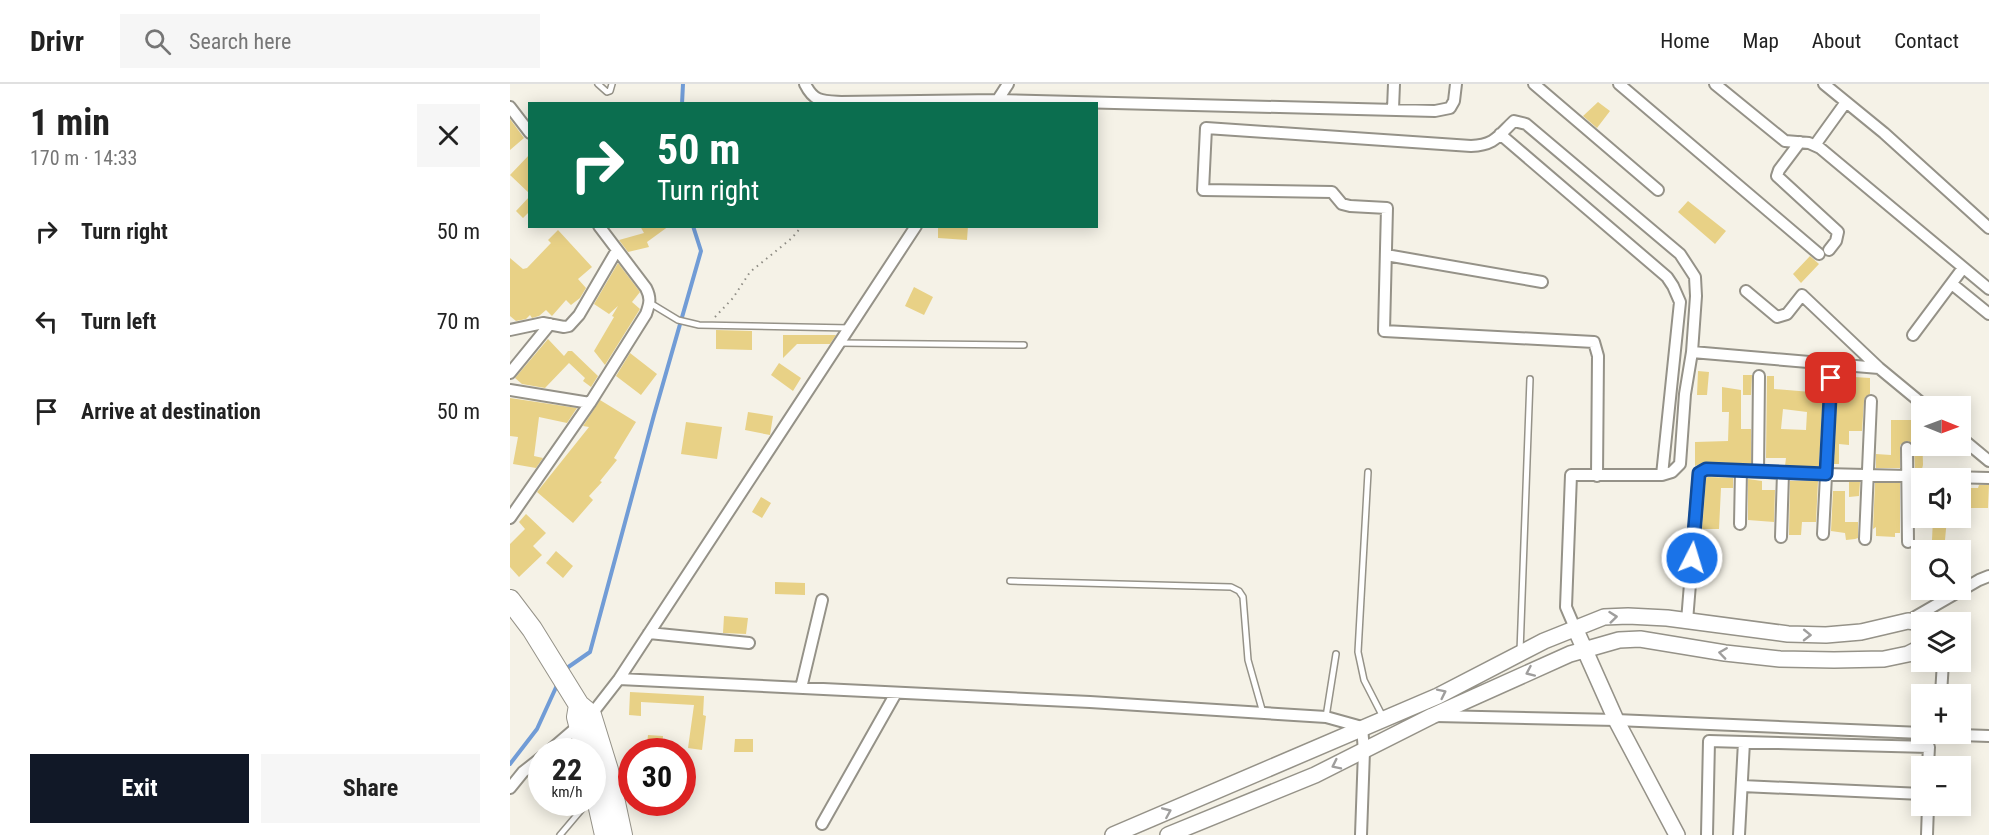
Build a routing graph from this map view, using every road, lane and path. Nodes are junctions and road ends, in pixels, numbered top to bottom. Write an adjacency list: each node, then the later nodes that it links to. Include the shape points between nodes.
1 (598, 84): 2 (lane, via 607,92)
2 (612, 84)
3 (805, 84): 11 (street, via 811,95 826,101)
4 (1008, 84): 11 (street)
5 (1394, 84): 15 (street)
6 (1456, 84): 15 (street, via 1450,108)
7 (1534, 84): 20 (street)
8 (1619, 84): 18 (street, via 1824,252 1836,241 1838,232 1777,176)
9 (1715, 84): 18 (street, via 1785,141)
10 (1824, 84): 12 (street)
11 (997, 102)
12 (1846, 102): 19 (street); 24 (street)
13 (1098, 104): 15 (street)
14 (510, 107): 16 (street)
15 (1393, 109)
16 (528, 130)
17 (1500, 134): 26 (street, via 1485,146 1471,146 1206,128 1203,190 1332,192 1342,204 1387,208); 41 (street, via 1514,121 1526,124 1680,254 1695,277); 59 (street, via 1674,286 1680,302)
18 (1800, 142): 19 (street)
19 (1815, 145): 27 (street)
20 (1658, 190)
21 (600, 228): 25 (street)
22 (800, 228): 35 (path, via 750,272)
23 (915, 228): 36 (street)
24 (1989, 228)
25 (616, 250): 32 (street, via 646,288); 34 (street, via 574,322 564,327)
26 (1386, 255): 28 (street); 61 (street, via 1383,332 1594,342 1598,356)
27 (1963, 268): 29 (street); 30 (street)
28 (1542, 282)
29 (1952, 284): 33 (street); 38 (street)
30 (1989, 289)
31 (1746, 291): 42 (street, via 1776,317 1787,314 1802,295)
32 (650, 303): 35 (lane, via 678,320); 50 (street)
33 (1989, 314)
34 (550, 324): 37 (street); 43 (street)
35 (707, 326): 36 (lane)
36 (850, 328): 39 (street)
37 (510, 330)
38 (1913, 335)
39 (840, 343): 40 (lane); 78 (street)
40 (1024, 345)
41 (1692, 352): 42 (street); 59 (street, via 1680,464 1678,469)
42 (1880, 368): 48 (street)
43 (510, 373)
44 (1759, 376): 55 (street)
45 (1831, 378): 58 (street)
46 (1530, 379): 82 (lane)
47 (510, 390): 50 (street)
48 (1913, 396)
49 (1871, 401): 60 (street)
50 (590, 403): 64 (street)
51 (1971, 446): 53 (street)
52 (1907, 448): 62 (street)
53 (1989, 461)
54 (1741, 470): 55 (street); 65 (street); 75 (street, via 1706,469 1699,473)
55 (1758, 471): 57 (street)
56 (1368, 472): 92 (lane, via 1358,652 1364,680)
57 (1783, 473): 58 (street); 67 (street)
58 (1826, 474): 60 (street); 66 (street)
59 (1662, 475): 61 (street)
60 (1867, 475): 62 (street); 68 (street)
61 (1597, 476): 77 (street, via 1571,476 1566,607)
62 (1907, 476): 63 (street); 69 (street)
63 (1989, 478)
64 (510, 518)
65 (1740, 524)
66 (1823, 534)
67 (1781, 537)
68 (1864, 539)
69 (1908, 542)
70 (1989, 576): 74 (street)
71 (1010, 581): 89 (lane, via 1231,587 1239,591 1245,606 1249,667)
72 (510, 600): 88 (highway, via 553,660)
73 (822, 600): 85 (street)
74 (1933, 612)
75 (1687, 621): 76 (street, one-way to 76, via 1826,635); 77 (street, one-way to 75, via 1604,618 1628,616)
76 (1911, 626)
77 (1575, 628): 80 (street); 82 (street)
78 (649, 633): 79 (street); 84 (street)
79 (749, 643)
80 (1584, 650): 81 (street, one-way to 80, via 1874,659 1780,659 1640,639 1619,640); 90 (street, one-way to 90); 93 (street)
81 (1911, 652)
82 (1520, 653): 87 (street, one-way to 82)
83 (1336, 654): 91 (lane)
84 (619, 679): 85 (street); 88 (street)
85 (801, 688): 86 (street)
86 (896, 693): 89 (street); 110 (street)
87 (1414, 706): 90 (street); 92 (street)
88 (580, 709): 98 (street); 99 (highway); 113 (highway, via 608,770)
89 (1263, 712): 91 (street)
90 (1432, 716): 93 (street); 101 (street)
91 (1326, 717): 94 (street)
92 (1384, 718): 94 (street)
93 (1616, 720): 95 (street); 117 (street)
94 (1362, 727): 101 (street); 114 (street, one-way to 94)
95 (1911, 733)
96 (1971, 735): 97 (street)
97 (1989, 736)
98 (558, 738)
99 (584, 738)
100 (1743, 742): 102 (street, via 1929,747); 104 (street); 118 (street, via 1709,741)
101 (1364, 751): 115 (street, one-way to 115); 116 (street)
102 (1929, 756)
103 (528, 768): 105 (street)
104 (1742, 786): 106 (street); 119 (street)
105 (510, 788)
106 (1911, 794)
107 (574, 816): 111 (lane)
108 (599, 816): 112 (highway)
109 (1928, 816): 120 (street)
110 (822, 824)
111 (560, 835)
112 (605, 835)
113 (622, 835)
114 (1113, 835)
115 (1168, 835)
116 (1361, 835)
117 (1677, 835)
118 (1707, 835)
119 (1739, 835)
120 (1927, 835)

